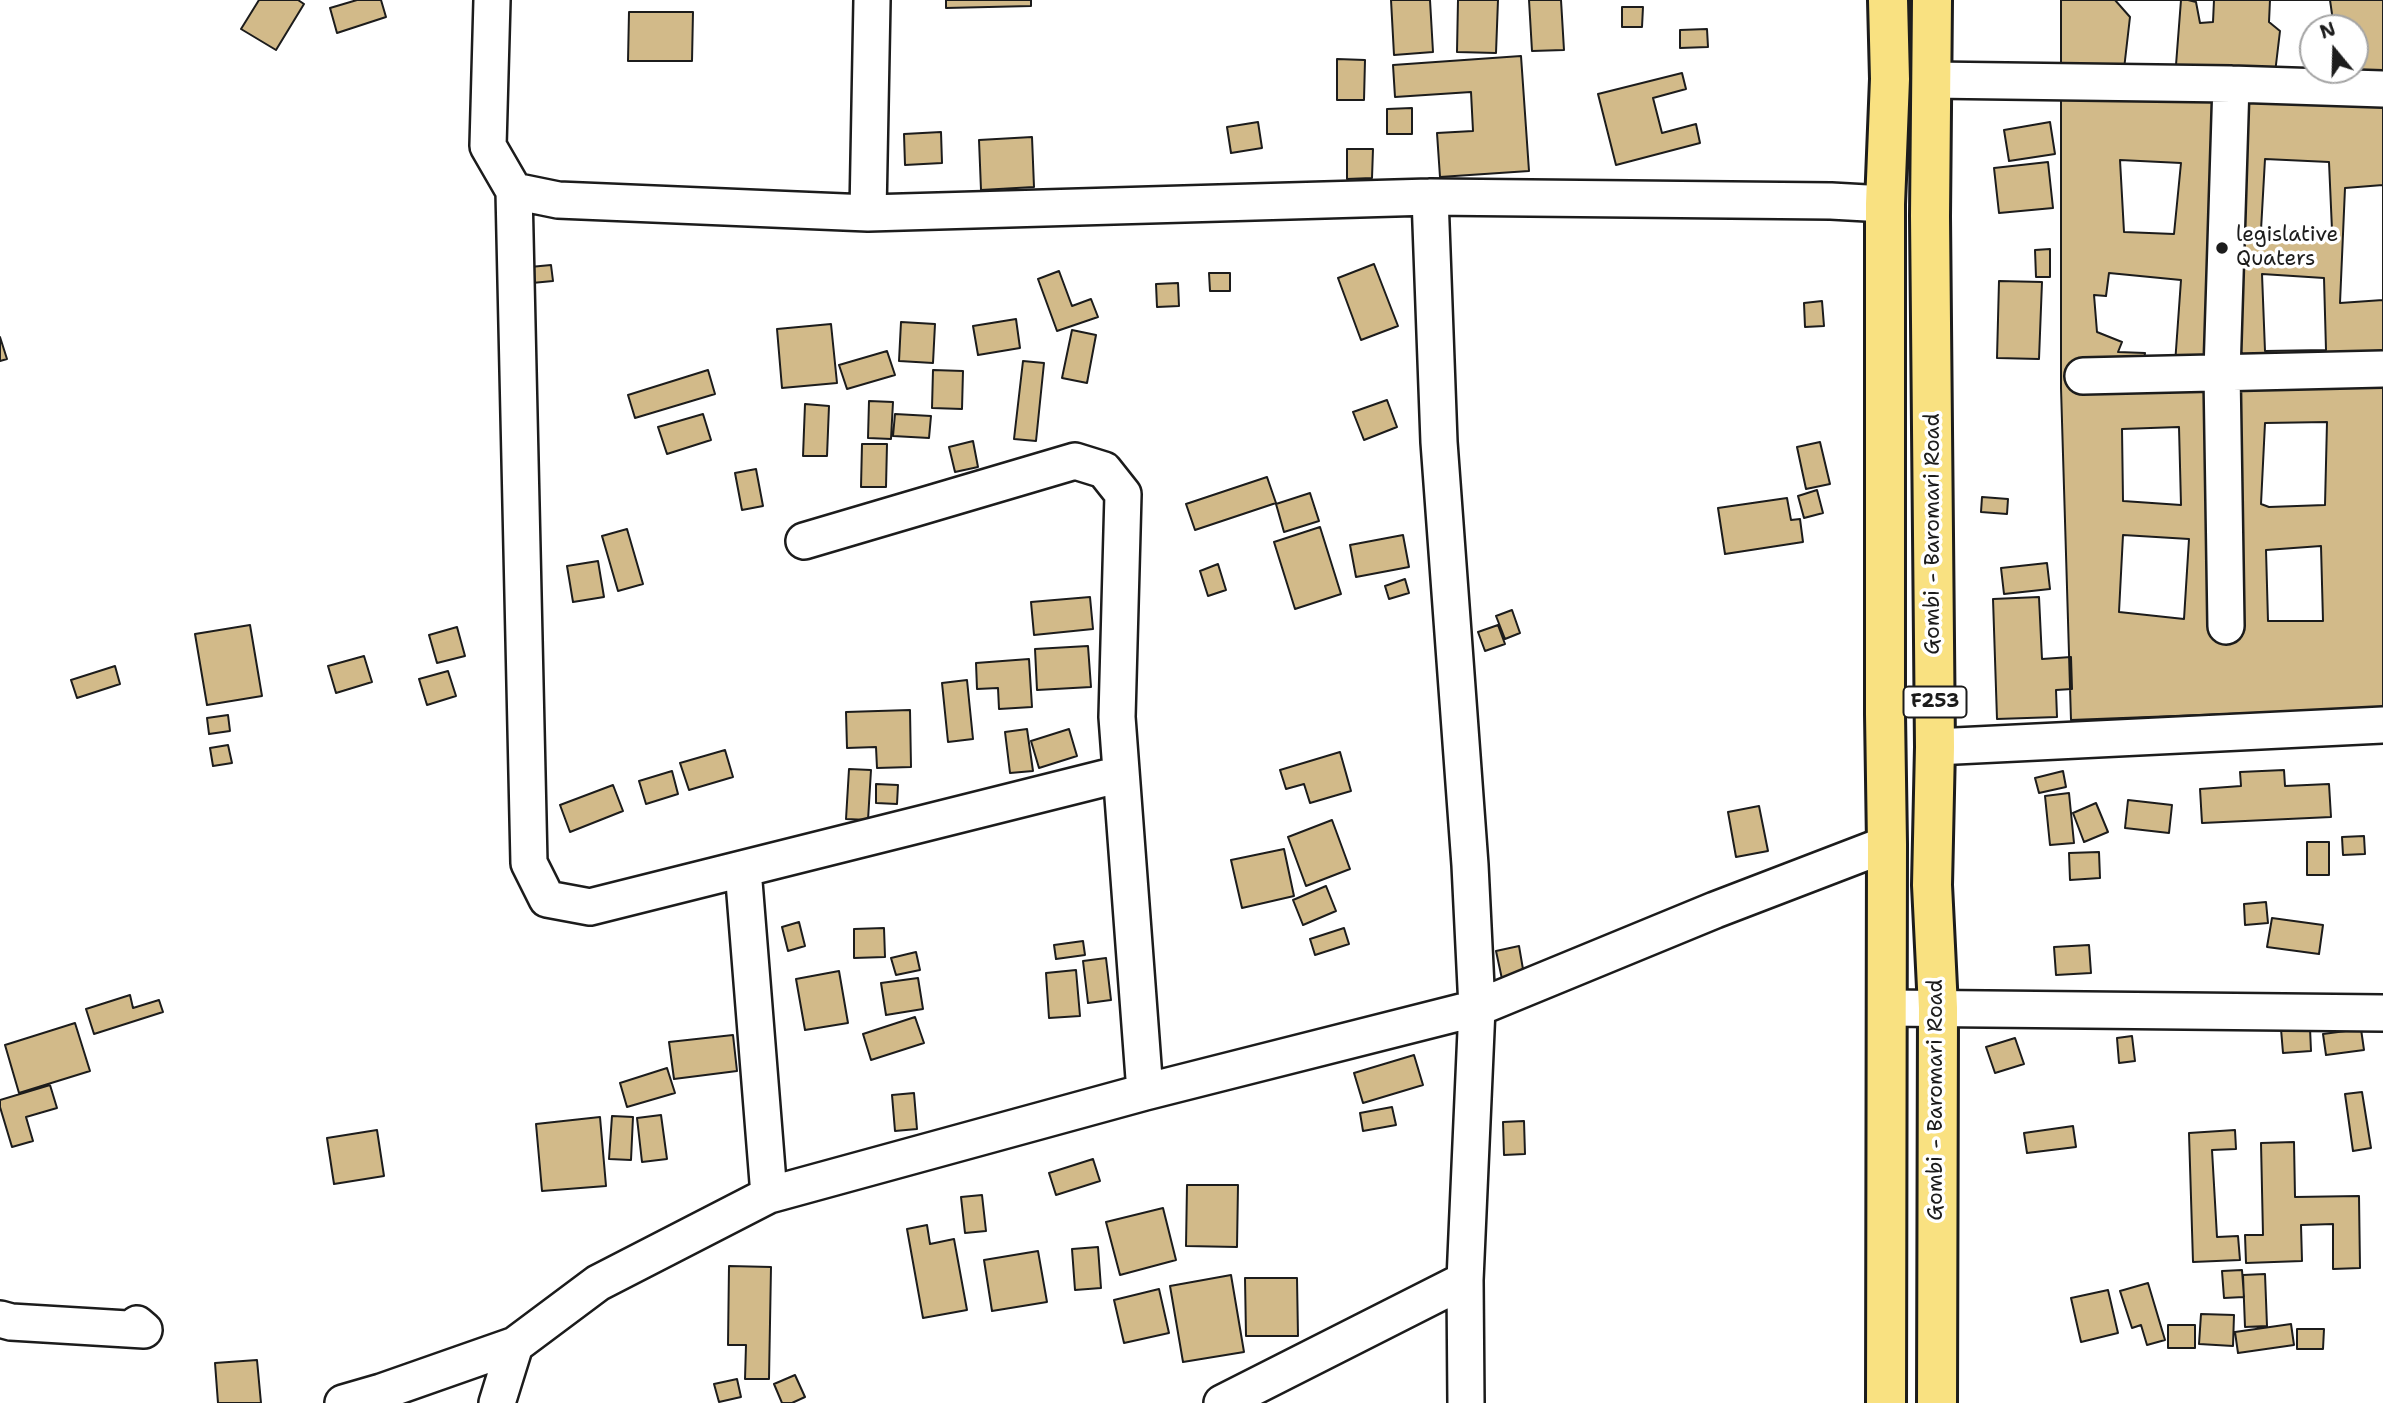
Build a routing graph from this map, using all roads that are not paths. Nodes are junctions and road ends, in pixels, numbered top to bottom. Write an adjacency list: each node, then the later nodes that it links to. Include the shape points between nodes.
1 (492, 0): 8 (street, via 488,146)
2 (872, 0): 11 (street)
3 (1888, 0): 10 (main road, F253)
4 (1932, 0): 5 (main road, Gombi - Baromari Road / F253)
5 (1931, 79): 6 (street); 16 (main road, Gombi - Baromari Road / F253)
6 (2231, 84): 7 (street); 13 (street)
7 (2383, 89)
8 (514, 191): 11 (street, via 558,200); 23 (street, via 529,863 547,899 590,907)
9 (1430, 197): 10 (street); 11 (street); 24 (street, via 1440,442)
10 (1885, 204): 15 (main road, F253)
11 (868, 213)
12 (2383, 369): 13 (street)
13 (2222, 372): 14 (street); 18 (street)
14 (2083, 376)
15 (1885, 431): 16 (main road); 22 (main road, F253)
16 (1933, 434): 20 (main road, Gombi - Baromari Road / F253)
17 (804, 541): 21 (street, via 1075,461 1104,470 1124,494 1117,717)
18 (2226, 626)
19 (2383, 724): 20 (street)
20 (1935, 747): 26 (main road, Gombi - Baromari Road / F253, via 1932,885)
21 (1121, 774): 23 (street); 28 (street)
22 (1888, 844): 24 (street); 25 (main road, F253)
23 (743, 869): 29 (street)
24 (1477, 1008): 28 (street); 30 (street)
25 (1886, 1008): 26 (street); 38 (main road, F253)
26 (1938, 1008): 27 (street); 39 (main road, Gombi - Baromari Road / F253)
27 (2383, 1013)
28 (1145, 1091): 29 (street)
29 (769, 1195): 33 (street, via 598,1283)
30 (1465, 1280): 36 (street); 37 (street)
31 (0, 1319): 32 (street, via 144,1330)
32 (137, 1324)
33 (515, 1345): 34 (street); 35 (street)
34 (343, 1403)
35 (497, 1403)
36 (1222, 1403)
37 (1466, 1403)
38 (1886, 1403)
39 (1937, 1403)

